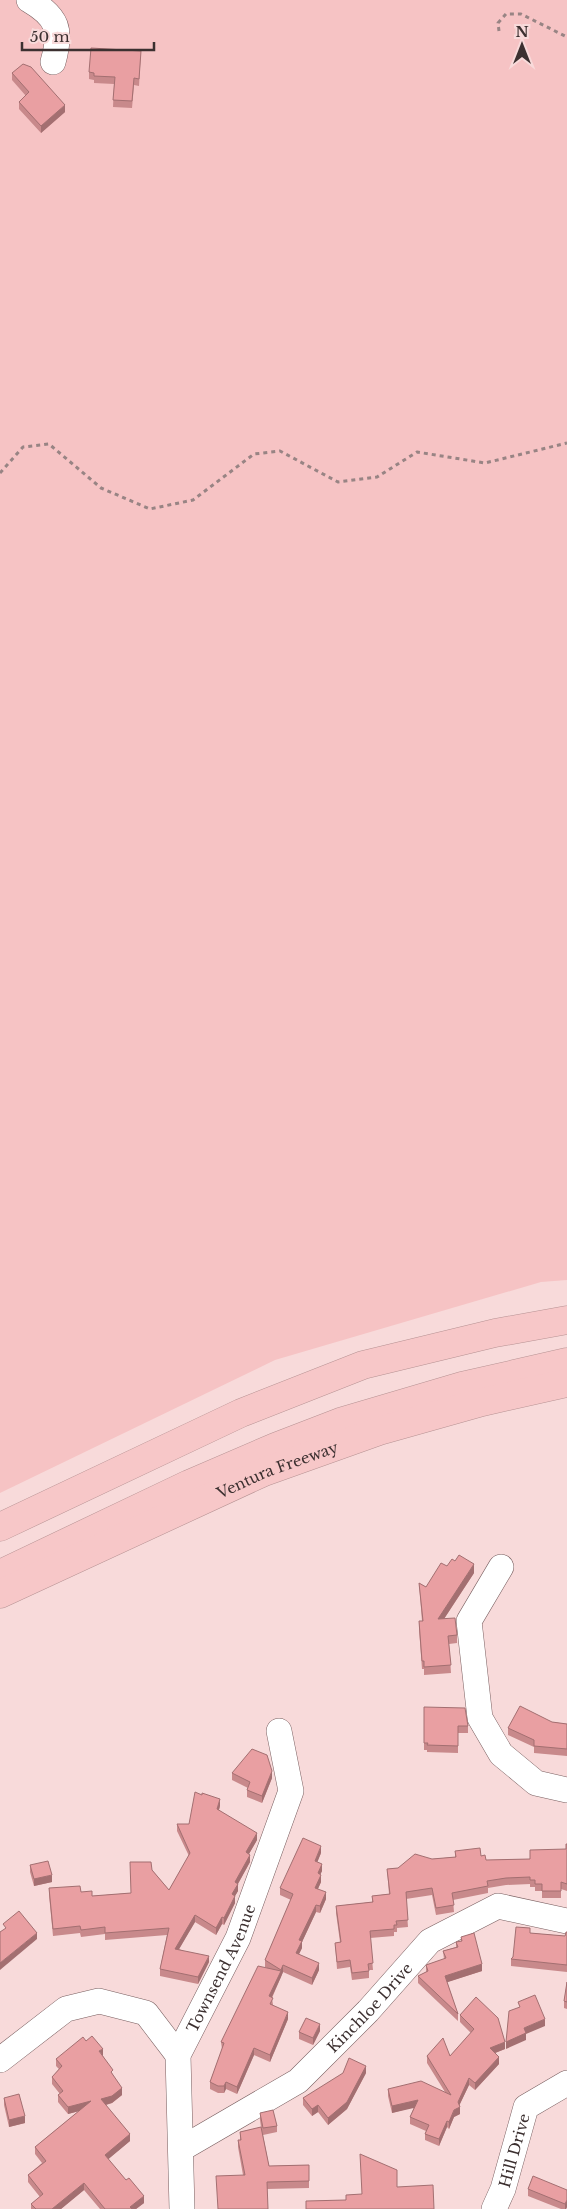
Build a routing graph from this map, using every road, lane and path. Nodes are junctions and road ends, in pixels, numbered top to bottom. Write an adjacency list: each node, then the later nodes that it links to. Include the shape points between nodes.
1 (29, 0): 4 (street, via 47,12 53,21 59,41)
2 (499, 31): 3 (path, via 498,23 506,14 521,14)
3 (567, 37)
4 (52, 62)
5 (567, 443): 6 (path, via 485,463 417,452 377,478 338,482 280,451 254,454 193,500 150,509 101,488 49,444 23,447)
6 (0, 472)
7 (567, 1320): 10 (highway, via 495,1333 363,1366 241,1413)
8 (567, 1362): 12 (highway, via 462,1386 340,1422 189,1484)
9 (567, 1384): 13 (highway, Ventura Freeway, via 482,1402 379,1431 264,1472)
10 (0, 1527)
11 (501, 1567): 15 (street, via 469,1621 480,1718 501,1754 536,1783)
12 (0, 1574)
13 (0, 1594)
14 (279, 1731): 17 (street, Townsend Avenue, via 290,1791 238,1938)
15 (567, 1790)
16 (567, 1921): 20 (street, Kinchloe Drive, via 498,1906 430,1941 368,2012 298,2080)
17 (178, 2056): 18 (street, via 146,2013 99,2002 66,2009); 20 (street, Townsend Avenue)
18 (0, 2060)
19 (567, 2082): 22 (street, Hill Drive, via 526,2107)
20 (181, 2149): 21 (street, Townsend Avenue)
21 (182, 2209)
22 (494, 2209)

